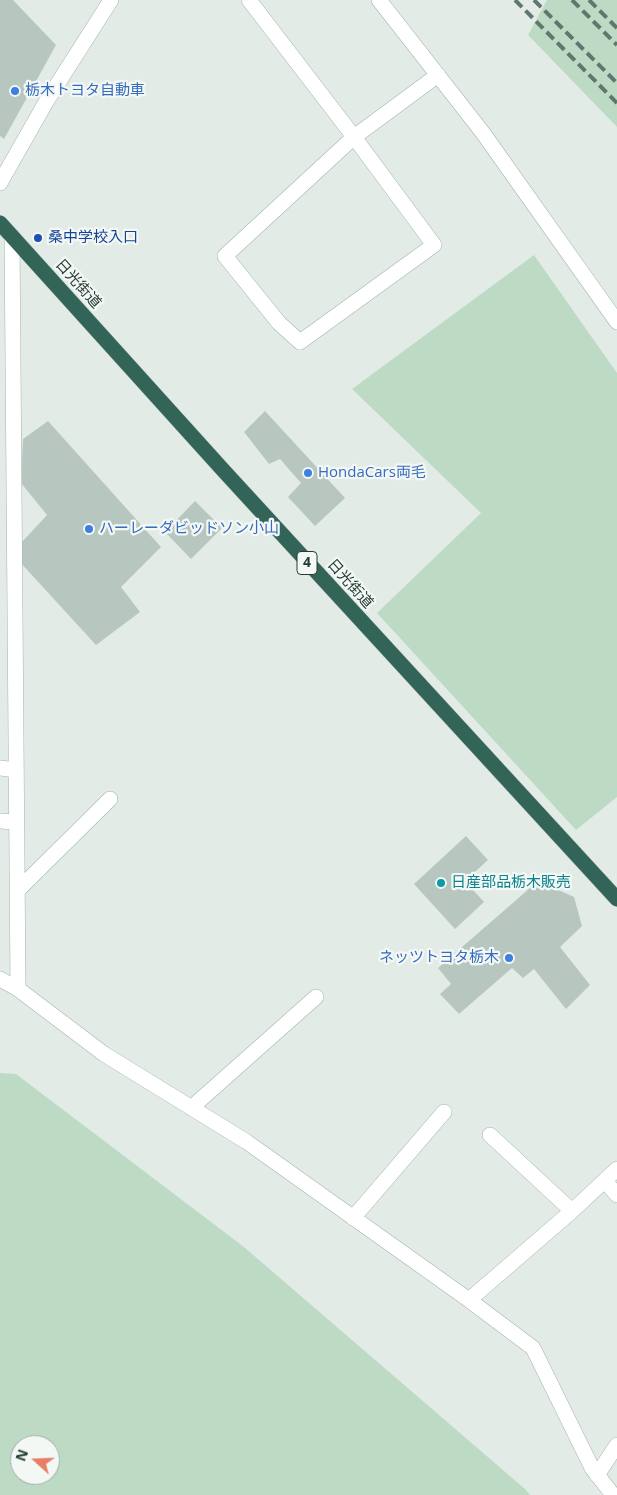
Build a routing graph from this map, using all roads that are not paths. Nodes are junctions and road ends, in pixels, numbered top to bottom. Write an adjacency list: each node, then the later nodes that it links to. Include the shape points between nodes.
1 (111, 0): 6 (street, via 46,102)
2 (249, 0): 5 (street)
3 (379, 0): 4 (street)
4 (438, 75): 5 (street); 9 (street)
5 (354, 137): 5 (street, via 434,246 300,342 279,323 225,256)
6 (0, 183)
7 (0, 223): 8 (highway, 日光街道 / 4)
8 (12, 236): 11 (street); 18 (highway, 日光街道 / 4)
9 (617, 322)
10 (0, 629): 11 (street)
11 (15, 633): 13 (street)
12 (0, 768): 13 (street)
13 (16, 770): 16 (street)
14 (110, 799): 17 (street)
15 (0, 821): 16 (street)
16 (16, 822): 17 (street)
17 (17, 891): 20 (street)
18 (617, 899)
19 (0, 979): 20 (street)
20 (18, 989): 22 (street, via 104,1054)
21 (316, 997): 22 (street)
22 (192, 1108): 29 (street, via 247,1142)
23 (444, 1112): 29 (street)
24 (490, 1134): 28 (street)
25 (617, 1170): 26 (street)
26 (605, 1181): 27 (street); 28 (street)
27 (617, 1196)
28 (572, 1210): 30 (street)
29 (353, 1218): 30 (street)
30 (469, 1300): 32 (street, via 533,1348)
31 (617, 1444): 32 (street)
32 (597, 1475): 33 (street)
33 (613, 1495)

